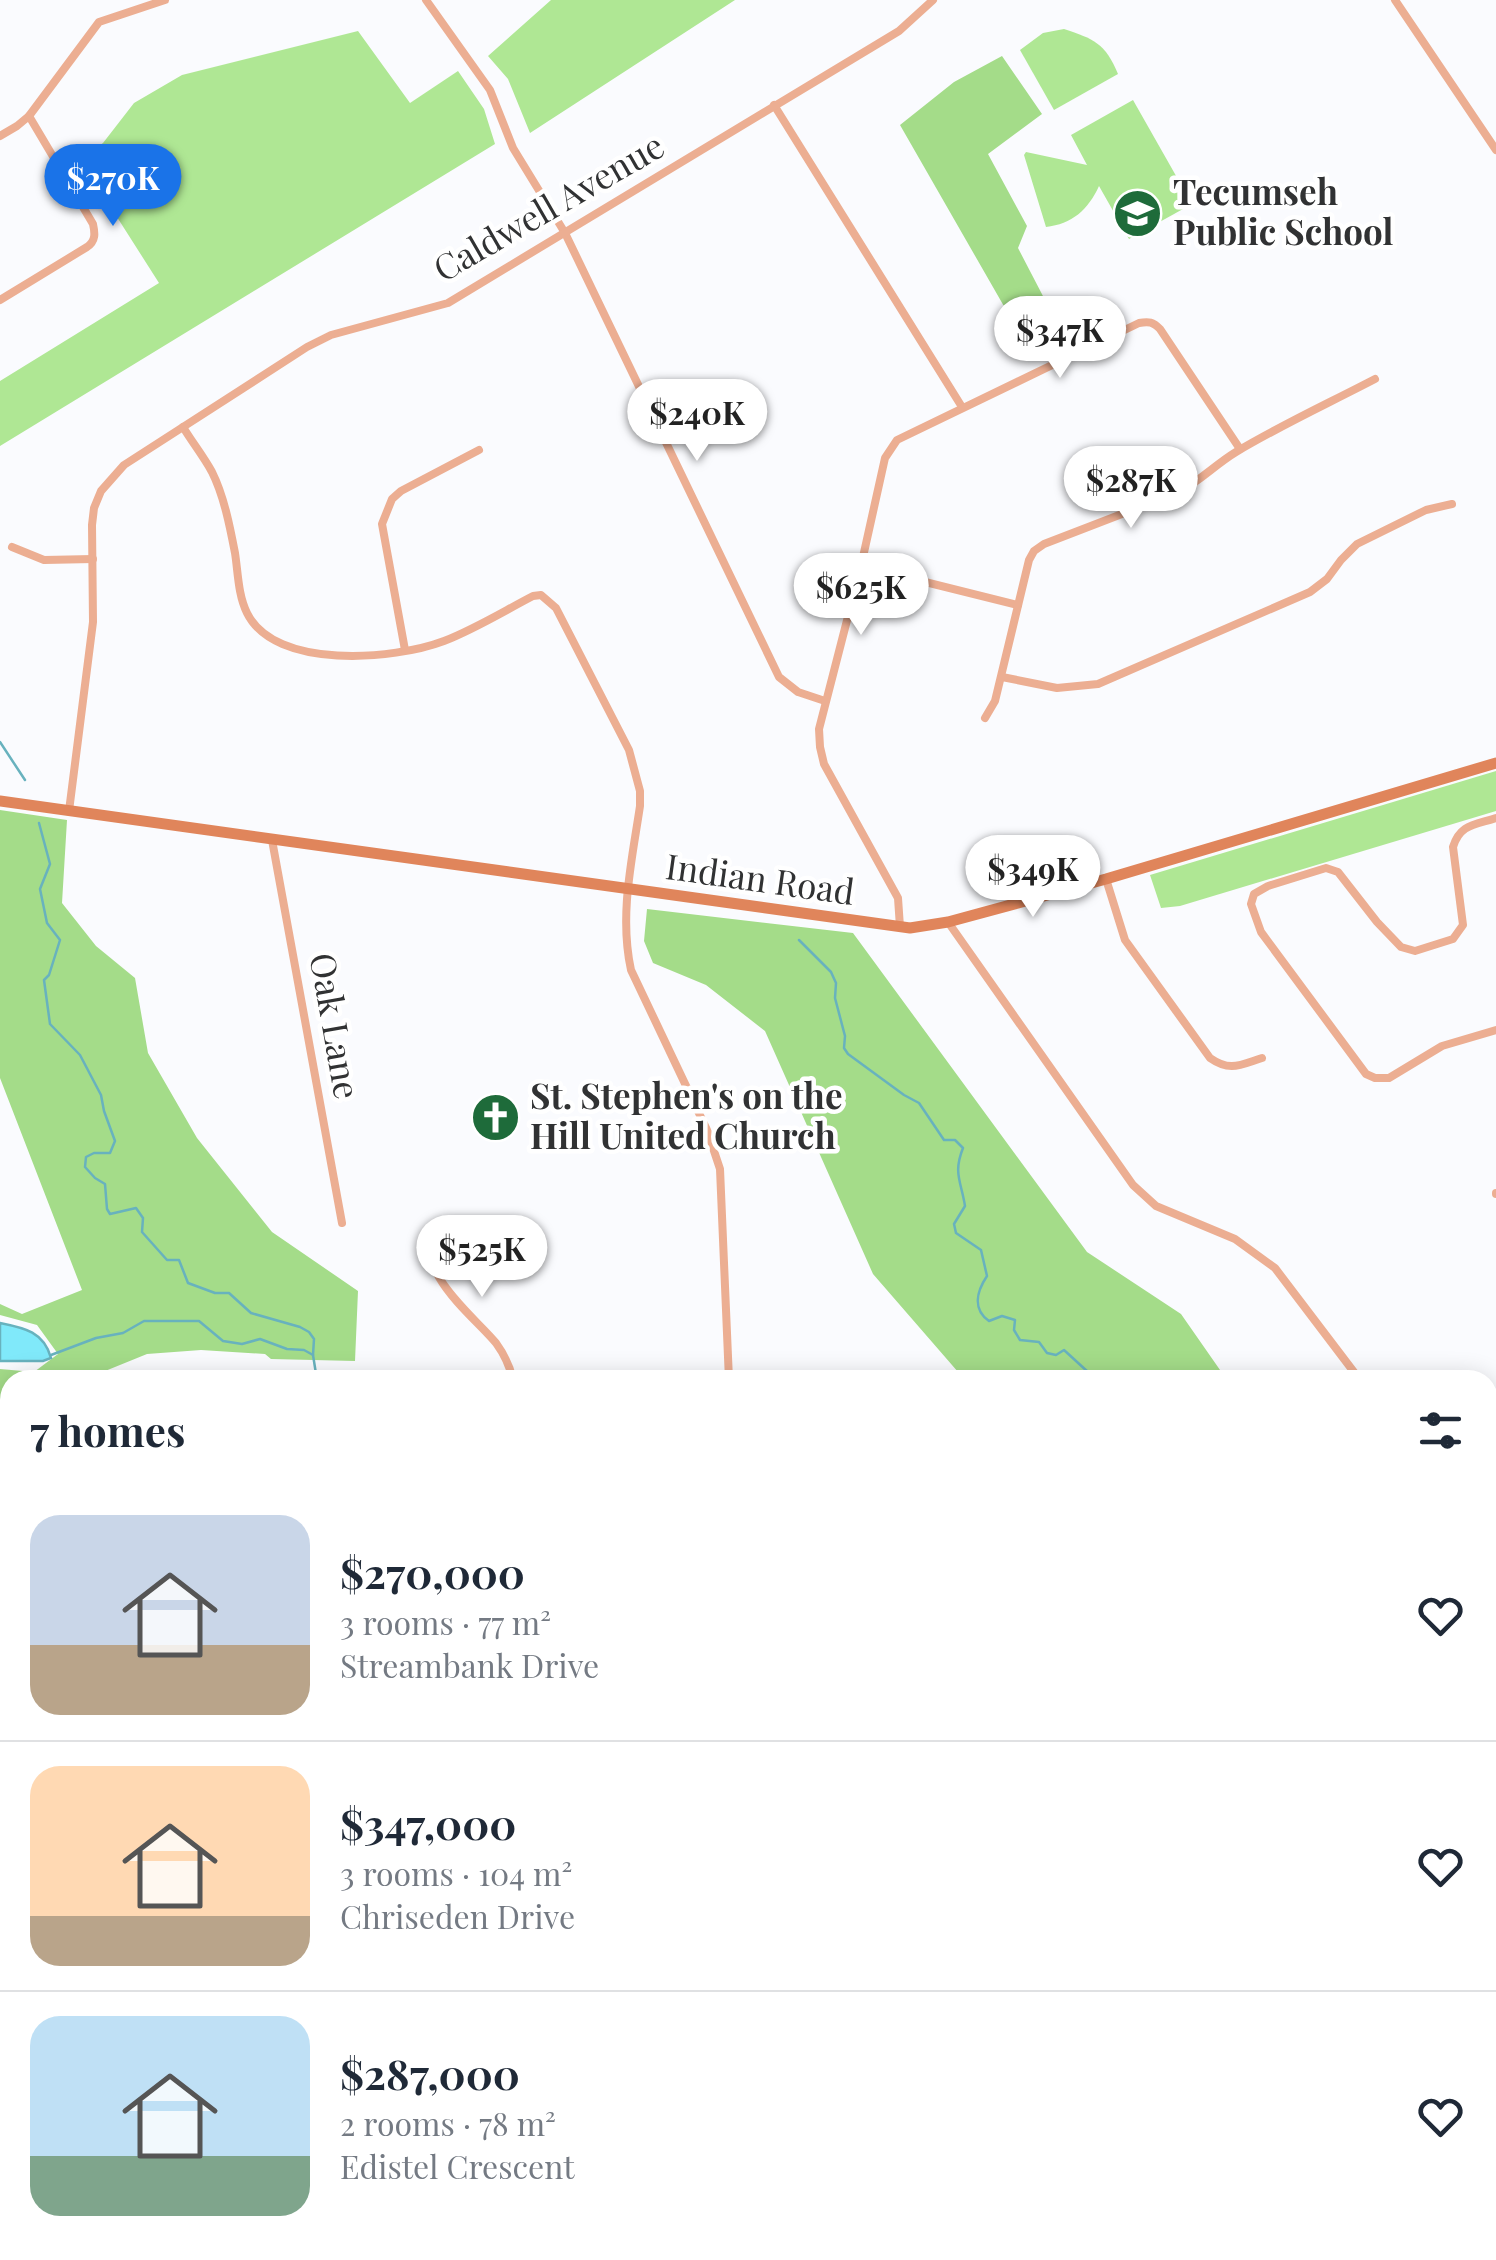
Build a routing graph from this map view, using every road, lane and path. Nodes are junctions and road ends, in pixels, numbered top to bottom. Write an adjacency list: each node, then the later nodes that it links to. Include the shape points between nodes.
1 (165, 0): 7 (street, via 98,22)
2 (442, 0): 5 (street)
3 (933, 0): 6 (street, Caldwell Avenue, via 899,32)
4 (1395, 0): 9 (street)
5 (429, 4): 10 (street, via 490,90 513,148)
6 (774, 106): 10 (street, Caldwell Avenue); 13 (street)
7 (28, 116): 8 (street); 11 (street, via 95,234 91,244)
8 (0, 136)
9 (1496, 150)
10 (565, 233): 14 (street, Caldwell Avenue, via 448,303 331,335); 24 (street, via 779,677)
11 (0, 300)
12 (1375, 378): 15 (street)
13 (962, 407): 15 (street, via 1139,323 1153,323); 20 (street, via 890,448)
14 (182, 428): 19 (street, Caldwell Avenue, via 124,465 101,491); 22 (street, via 212,473 242,600 260,630 296,650 367,656)
15 (1240, 449): 21 (street, via 1179,492 1044,544 1029,560)
16 (480, 450): 22 (street, via 401,492 385,511 382,533)
17 (1452, 504): 23 (street, via 1357,544 1310,592 1098,684 1057,688)
18 (12, 547): 19 (street, via 44,560)
19 (93, 559): 28 (street, Caldwell Avenue, via 93,622)
20 (861, 566): 21 (street); 24 (street)
21 (1018, 605): 23 (street)
22 (405, 650): 32 (street, via 442,642 533,596 556,608 629,750 640,791)
23 (1002, 677): 25 (street)
24 (825, 702): 34 (street, via 819,728 824,764 898,898)
25 (985, 718)
26 (1496, 762): 31 (street, Indian Road)
27 (0, 801): 28 (street, Indian Road)
28 (69, 811): 30 (street, Indian Road)
29 (1496, 818): 35 (street, via 1466,827 1455,838 1463,925 1453,939 1414,952 1401,947 1344,878 1326,868 1268,886 1251,904 1260,932 1366,1074 1389,1078 1442,1046)
30 (272, 840): 32 (street, Indian Road); 37 (street, Oak Lane)
31 (1106, 878): 33 (street, Indian Road); 36 (street, via 1125,940 1210,1058 1233,1067)
32 (628, 890): 34 (street, Indian Road); 40 (street, via 631,970 720,1169)
33 (948, 922): 34 (street, Indian Road); 41 (street, via 1133,1185 1156,1206 1235,1239 1275,1268)
34 (900, 927)
35 (1496, 1030)
36 (1262, 1058)
37 (342, 1222)
38 (479, 1228): 39 (street, via 441,1232 430,1250 436,1274 499,1346)
39 (509, 1370)
40 (730, 1370)
41 (1352, 1370)

